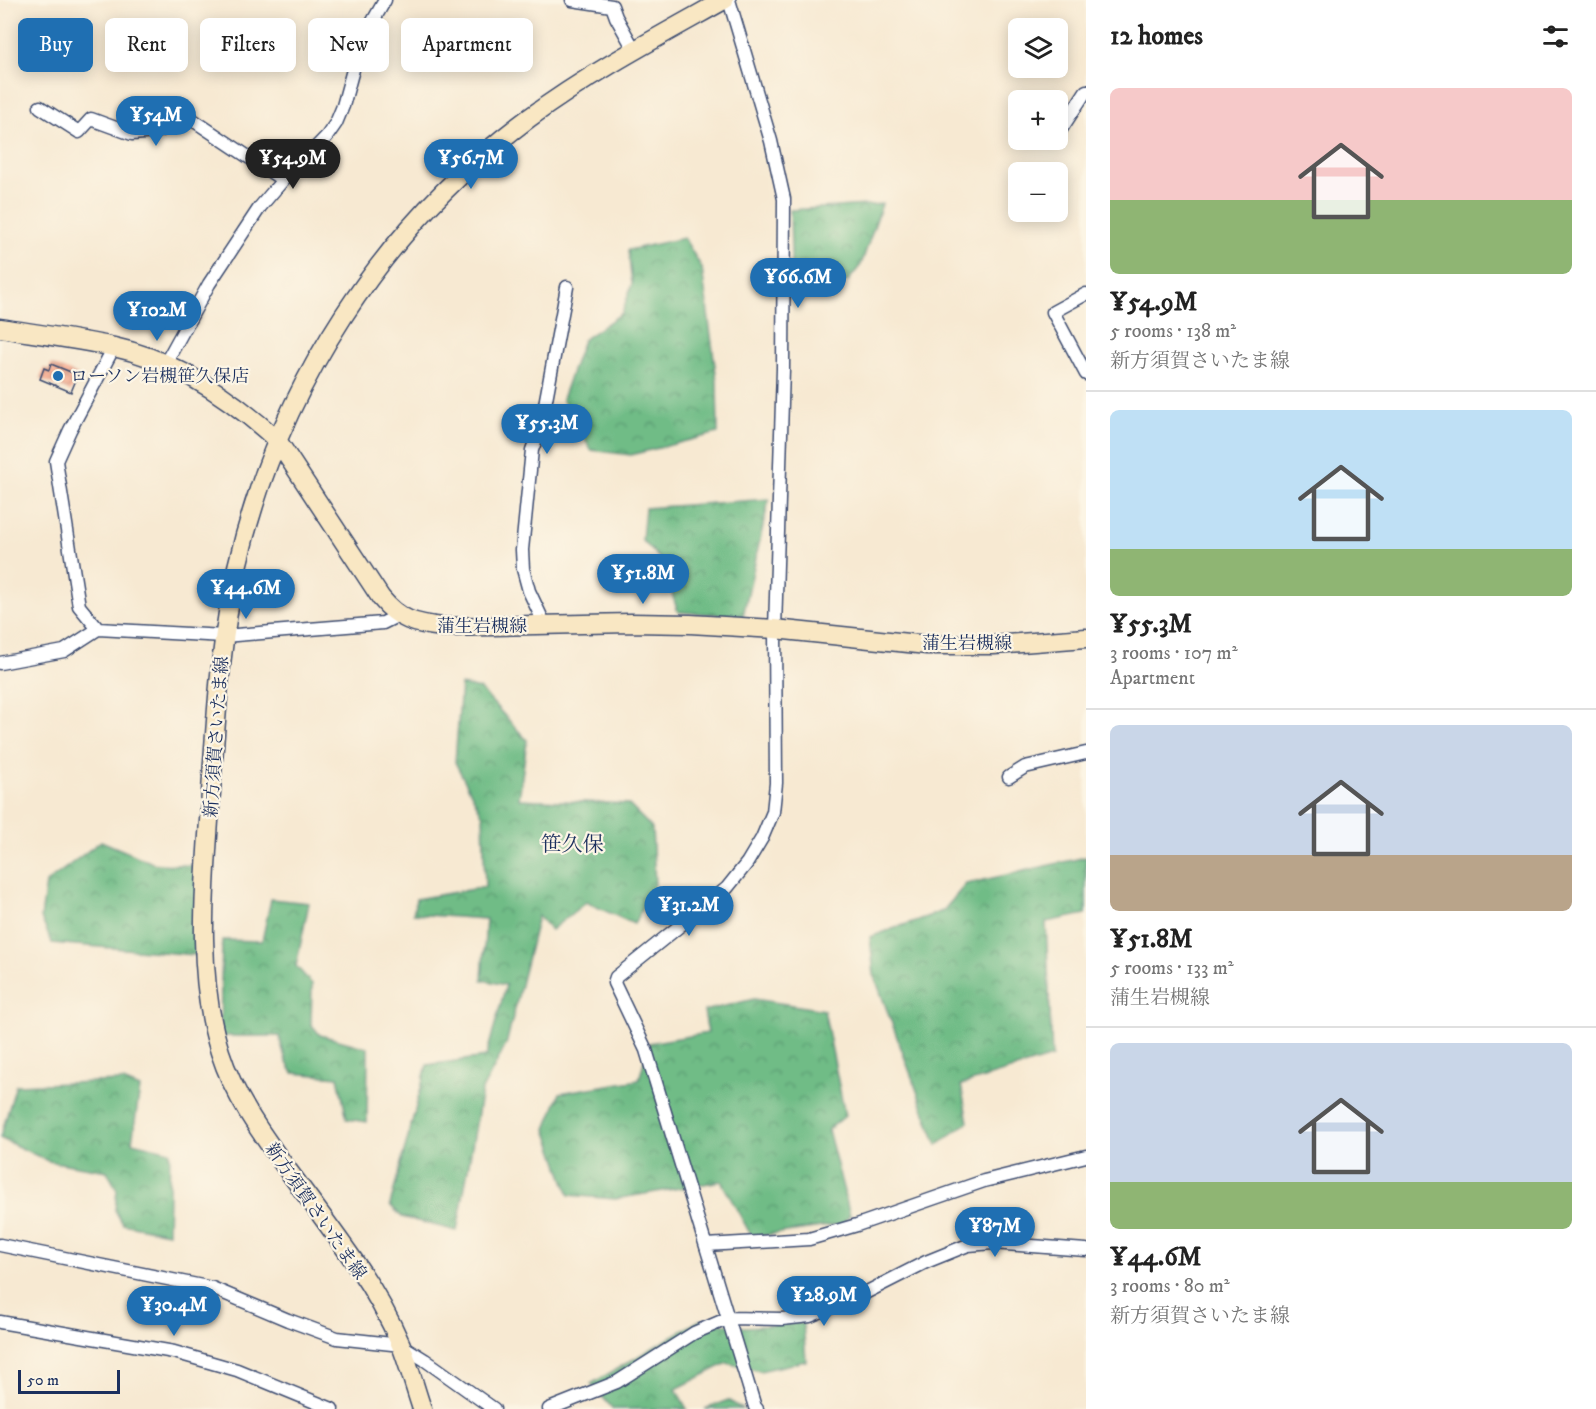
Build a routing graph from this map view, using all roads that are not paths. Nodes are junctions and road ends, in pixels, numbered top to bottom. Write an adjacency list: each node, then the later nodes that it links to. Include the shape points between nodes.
1 (385, 0): 9 (street, via 360,44 336,123)
2 (572, 0): 5 (street, via 612,6)
3 (724, 0): 5 (main road, 新方須賀さいたま線)
4 (729, 0): 20 (street, via 784,199)
5 (635, 51): 16 (main road, 新方須賀さいたま線, via 530,117 427,207 346,311 306,377)
6 (1086, 90): 8 (street)
7 (40, 107): 9 (street, via 79,132 91,119 132,134 156,132 190,118)
8 (1068, 118)
9 (283, 180): 14 (street, via 260,207 209,284)
10 (567, 287): 18 (street, via 541,426 532,450 522,550 529,591)
11 (1086, 294): 15 (street, via 1053,312)
12 (0, 328): 13 (main road, 蒲生岩槻線)
13 (114, 347): 14 (main road, 蒲生岩槻線); 19 (street, via 56,461 79,606)
14 (165, 363): 16 (main road, 蒲生岩槻線, via 212,390)
15 (1086, 374)
16 (277, 440): 17 (main road, 蒲生岩槻線, via 381,598); 21 (main road, 新方須賀さいたま線, via 248,522)
17 (399, 615): 18 (main road, 蒲生岩槻線, via 411,622 443,627); 21 (street, via 383,623)
18 (545, 625): 20 (main road, 蒲生岩槻線, via 690,624)
19 (98, 629): 21 (street); 23 (street, via 64,651)
20 (775, 629): 22 (main road, 蒲生岩槻線, via 927,645); 28 (street, via 776,783 773,812 762,838 727,888 616,977 614,983 646,1050)
21 (224, 636): 32 (main road, 新方須賀さいたま線, via 205,898 206,980 220,1051 246,1110 356,1264)
22 (1086, 638)
23 (0, 663)
24 (1086, 753): 25 (street, via 1024,767)
25 (1009, 777)
26 (1086, 1156): 28 (street, via 984,1180 809,1239)
27 (0, 1245): 32 (street, via 212,1288 337,1338)
28 (706, 1245): 30 (street)
29 (1086, 1250): 30 (street, via 993,1243 968,1245 810,1316)
30 (729, 1318): 36 (street, via 694,1333 617,1382); 37 (street)
31 (0, 1322): 33 (street, via 174,1352 237,1370)
32 (400, 1345): 34 (main road, 新方須賀さいたま線); 35 (street)
33 (332, 1409)
34 (422, 1409)
35 (494, 1409)
36 (549, 1409)
37 (757, 1409)

